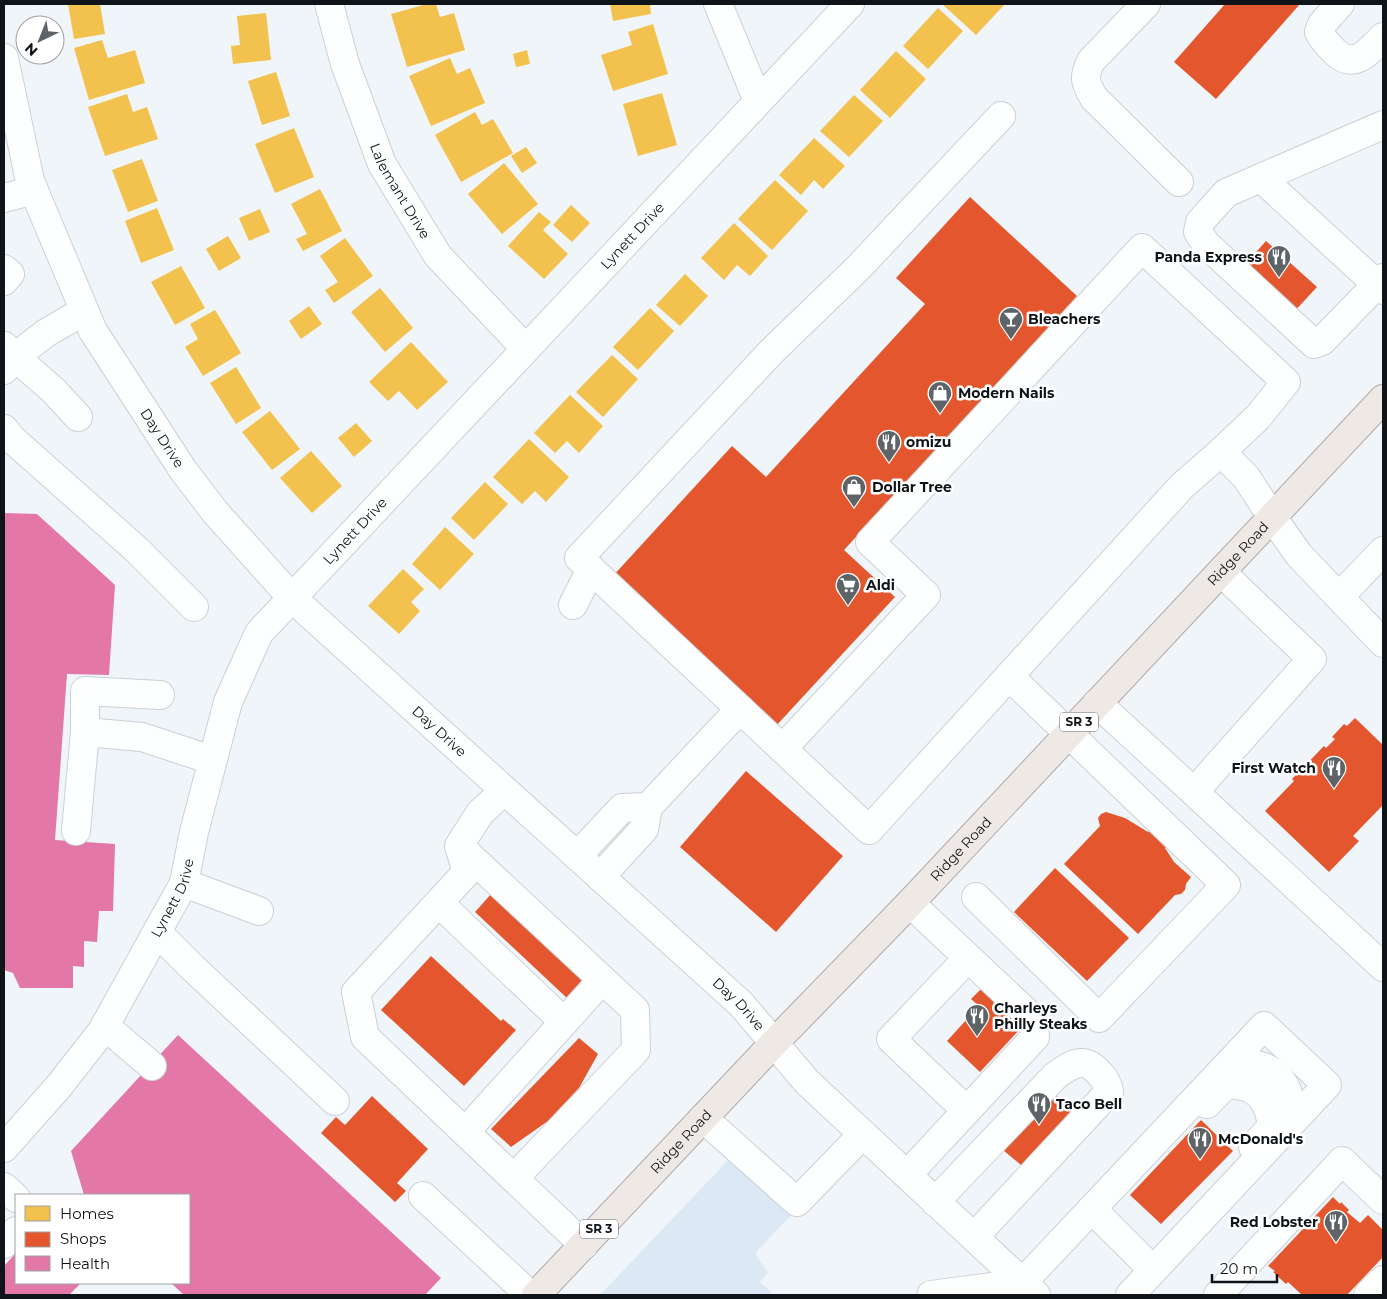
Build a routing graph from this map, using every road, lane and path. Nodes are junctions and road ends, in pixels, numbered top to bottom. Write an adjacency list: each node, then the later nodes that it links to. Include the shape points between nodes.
1 (329, 4): 19 (street, Lalemant Drive, via 345,64 382,164 438,256)
2 (718, 4): 8 (street)
3 (850, 4): 8 (street, Lynett Drive)
4 (1146, 4): 12 (street, via 1091,61 1086,71 1086,84 1094,98)
5 (1340, 4): 6 (street, via 1319,32 1322,40 1341,58 1353,60 1365,55)
6 (1383, 37)
7 (4, 58): 13 (street, Day Drive)
8 (758, 101): 19 (street, Lynett Drive)
9 (1001, 116): 27 (street, via 858,268 772,351 579,558)
10 (1383, 125): 11 (street)
11 (1261, 178): 17 (street); 17 (street, via 1226,193 1200,222 1198,232 1206,244 1314,344 1322,341)
12 (1179, 182)
13 (34, 190): 14 (street); 18 (street, Day Drive)
14 (4, 198)
15 (4, 268): 16 (street, via 10,274)
16 (4, 281)
17 (1381, 284)
18 (84, 311): 20 (street); 30 (street, Day Drive, via 93,331 183,470 215,512)
19 (525, 348): 30 (street, Lynett Drive)
20 (7, 358): 22 (street, via 53,390)
21 (1383, 399): 25 (main road, Ridge Road / SR 3)
22 (78, 417)
23 (4, 429): 32 (street, via 137,550)
24 (1221, 452): 25 (street, via 1246,477); 34 (street, via 1182,486); 40 (street, via 1258,417 1286,382 1142,248 870,542 926,595)
25 (1272, 517): 28 (main road, Ridge Road / SR 3); 29 (street, via 1299,555)
26 (1383, 551): 29 (street)
27 (591, 569): 31 (street); 37 (street)
28 (1221, 572): 36 (main road, Ridge Road / SR 3); 43 (street, via 1312,659)
29 (1339, 597): 33 (street)
30 (292, 598): 41 (street, Lynett Drive, via 259,633 228,702); 42 (street, Day Drive)
31 (573, 606)
32 (194, 607)
33 (1383, 643)
34 (1010, 676): 39 (street); 40 (street, via 869,830)
35 (160, 695): 38 (street, via 85,691)
36 (1097, 703): 39 (main road, Ridge Road / SR 3); 43 (street)
37 (740, 709): 40 (street); 44 (street)
38 (86, 732): 41 (street, via 142,737); 45 (street)
39 (1069, 733): 50 (street, via 1226,884 1099,1018); 51 (main road, Ridge Road / SR 3)
40 (783, 748)
41 (212, 760): 49 (street, Lynett Drive)
42 (504, 791): 46 (street, via 480,813); 47 (street, Day Drive)
43 (1194, 792): 56 (street)
44 (648, 807): 47 (street, via 622,808); 48 (street, via 644,829)
45 (76, 831)
46 (459, 846): 52 (street, via 467,872); 57 (street)
47 (577, 856): 48 (street, Day Drive)
48 (600, 876): 60 (street, Day Drive, via 741,1004)
49 (184, 883): 53 (street); 54 (street, Lynett Drive)
50 (976, 897)
51 (910, 902): 55 (street); 60 (main road, Ridge Road / SR 3)
52 (439, 903): 58 (street); 65 (street, via 356,992 365,1037)
53 (259, 911)
54 (157, 932): 59 (street, Lynett Drive); 62 (street)
55 (968, 958): 63 (street, via 1028,1014 1035,1037); 63 (street, via 891,1038)
56 (1383, 967)
57 (602, 980): 58 (street); 69 (street, via 635,1010 636,1050)
58 (564, 1022): 65 (street)
59 (105, 1026): 61 (street); 67 (street, Lynett Drive, via 59,1086)
60 (774, 1043): 64 (main road, Ridge Road / SR 3); 66 (street, Day Drive, via 806,1082)
61 (152, 1066)
62 (335, 1101)
63 (966, 1110): 68 (street)
64 (703, 1118): 66 (street, via 797,1202); 81 (main road, Ridge Road / SR 3)
65 (465, 1132): 69 (street)
66 (863, 1134): 68 (street, Day Drive)
67 (4, 1148)
68 (907, 1175): 75 (street, Day Drive)
69 (514, 1178): 81 (street)
70 (1114, 1185): 76 (street); 79 (street, via 1132,1181 1226,1084 1248,1087 1264,1100 1272,1127 1195,1208); 79 (street, via 1264,1026 1327,1085)
71 (4, 1187): 73 (street)
72 (423, 1196): 85 (street)
73 (15, 1197)
74 (1383, 1200): 89 (street, via 1342,1161)
75 (936, 1202): 78 (street, Day Drive); 78 (street, via 1055,1076 1069,1066 1090,1064 1102,1076 1109,1092)
76 (1092, 1209): 82 (street); 84 (street)
77 (15, 1232): 80 (street)
78 (974, 1237): 84 (street, Day Drive)
79 (1185, 1237): 82 (street)
80 (4, 1244)
81 (584, 1245): 86 (main road, Ridge Road / SR 3)
82 (1153, 1270): 88 (street)
83 (1383, 1280): 90 (street)
84 (1029, 1289): 87 (street)
85 (530, 1295)
86 (536, 1295)
87 (931, 1295)
88 (1130, 1295)
89 (1218, 1295)
90 (1368, 1295)

